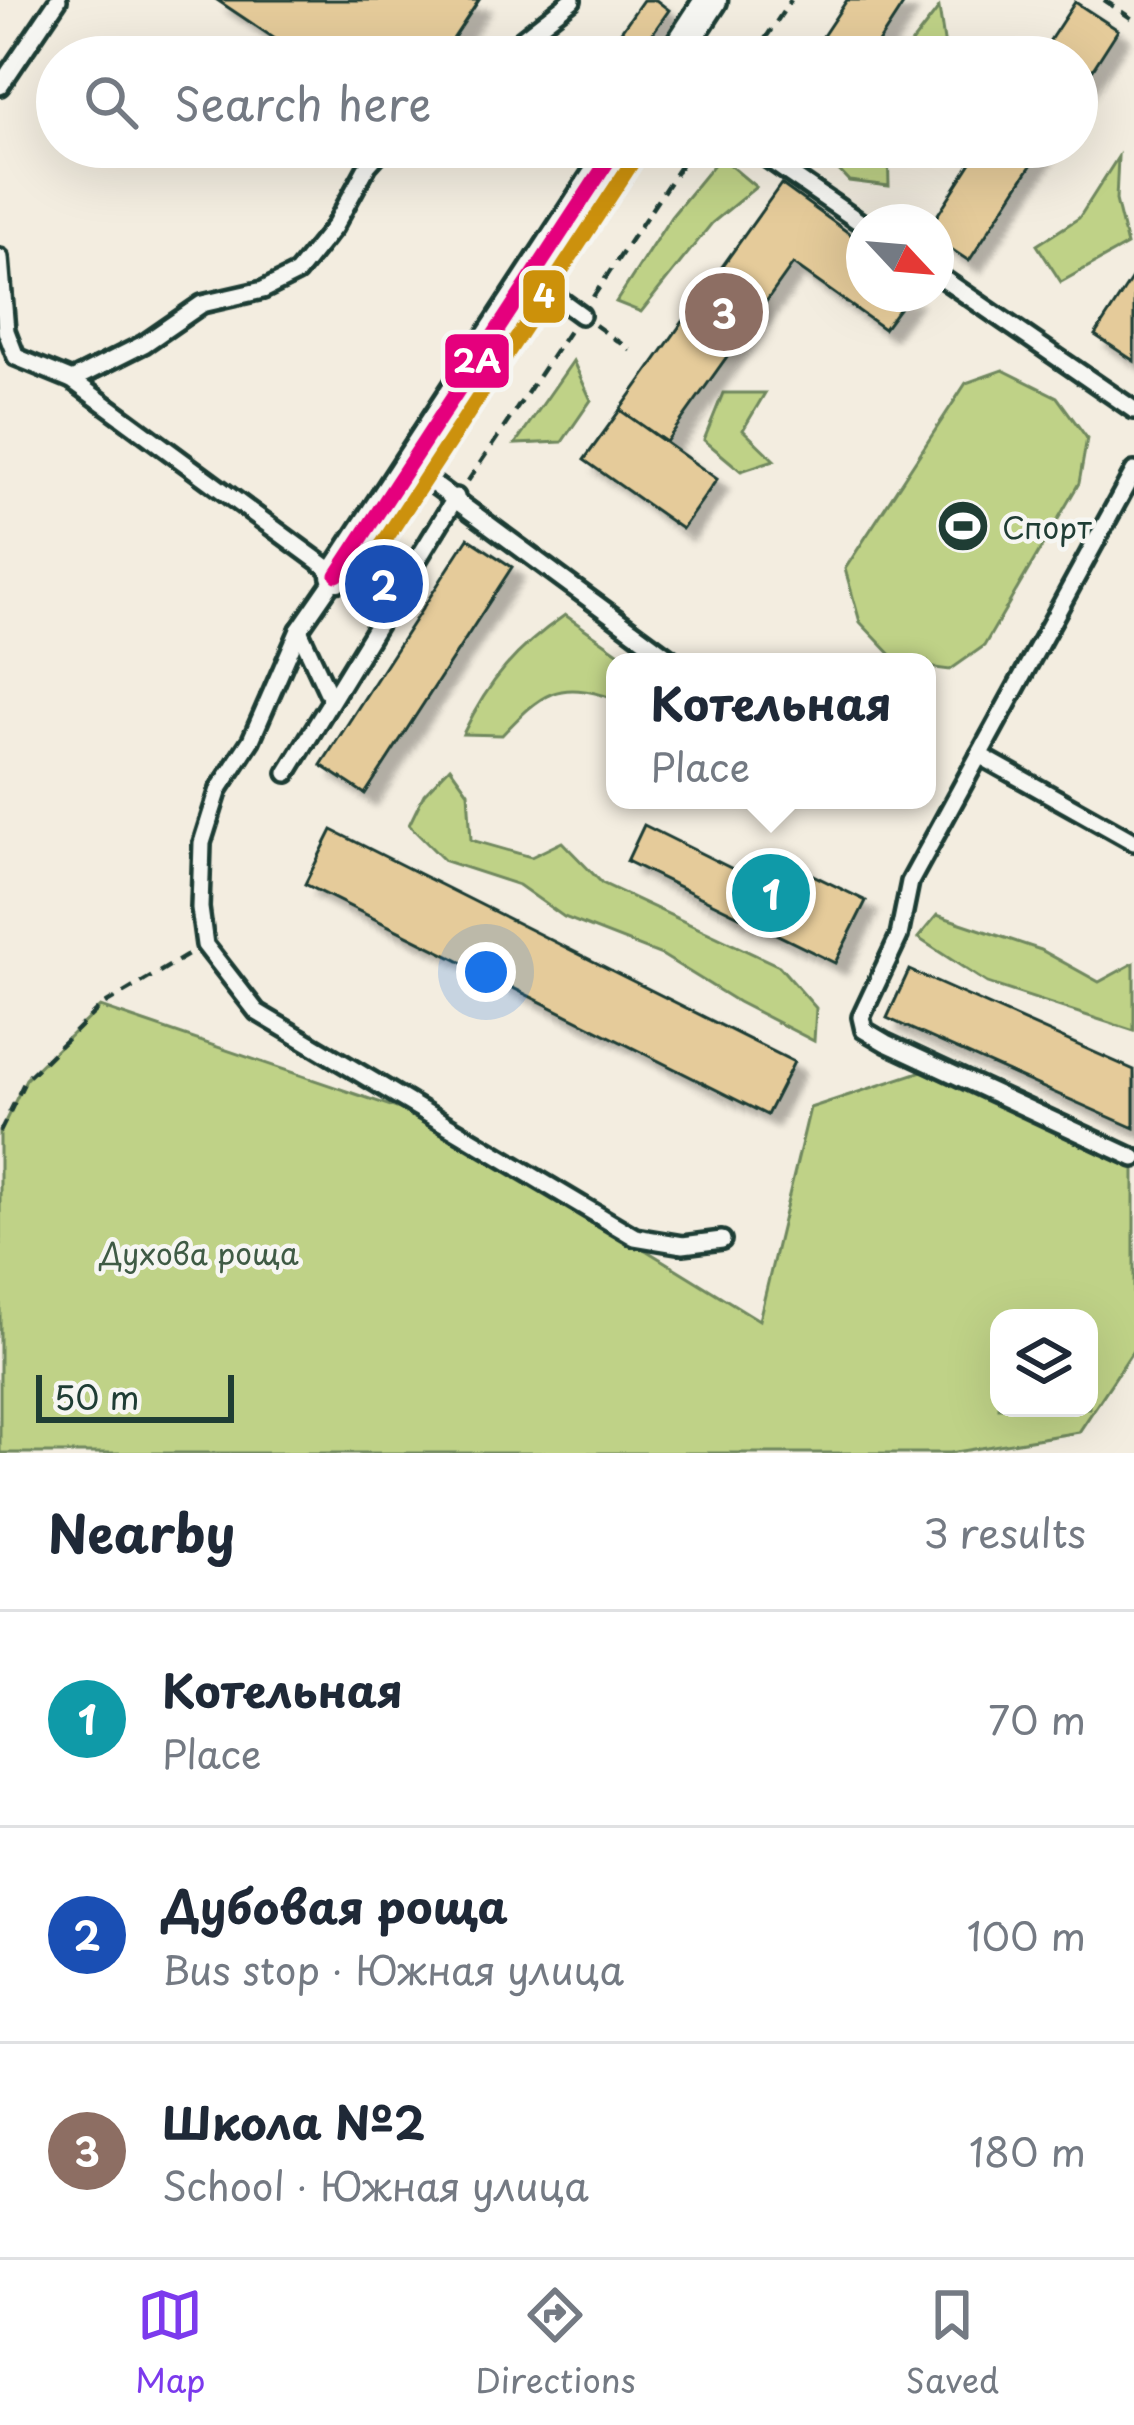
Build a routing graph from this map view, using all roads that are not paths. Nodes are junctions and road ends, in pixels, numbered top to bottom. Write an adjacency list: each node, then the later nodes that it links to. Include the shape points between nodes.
1 (58, 0): 6 (lane)
2 (572, 0): 4 (lane)
3 (708, 1): 5 (street)
4 (526, 36)
5 (687, 36)
6 (0, 86)
7 (366, 168): 15 (lane, via 297,273 202,304)
8 (603, 168): 12 (street)
9 (781, 168): 10 (lane)
10 (846, 213)
11 (0, 258): 15 (lane, via 16,357)
12 (532, 280): 14 (lane); 17 (street)
13 (954, 286): 16 (lane)
14 (581, 315)
15 (72, 380): 20 (lane)
16 (1134, 410)
17 (409, 466): 19 (lane); 20 (street)
18 (1134, 471): 24 (lane)
19 (456, 497): 22 (lane); 23 (lane)
20 (337, 575): 21 (lane)
21 (299, 630): 23 (lane); 28 (lane, via 251,740 219,789 202,843 205,945 257,1012 635,1238)
22 (663, 653)
23 (331, 699): 25 (lane)
24 (979, 755): 26 (lane); 27 (lane, via 910,882 899,936 861,1017 864,1030)
25 (287, 773)
26 (1134, 842)
27 (1134, 1158)
28 (722, 1240)

